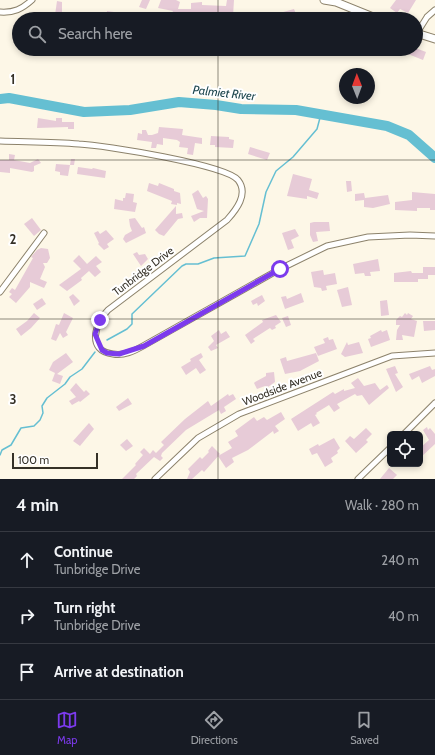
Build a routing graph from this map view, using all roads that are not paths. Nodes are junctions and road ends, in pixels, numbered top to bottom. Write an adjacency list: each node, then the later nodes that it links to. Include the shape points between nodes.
1 (32, 0): 7 (street, via 23,8)
2 (324, 0): 3 (street)
3 (336, 1): 8 (street)
4 (435, 10): 9 (street)
5 (0, 12): 6 (street)
6 (12, 12)
7 (13, 12)
8 (362, 12)
9 (423, 23)
10 (423, 35): 11 (street)
11 (435, 39)
12 (0, 141): 14 (street, Tunbridge Drive, via 96,146 219,170 231,175 241,184 240,202 227,220 108,310 100,320 95,330 96,340 102,350 113,354 126,353 144,346 280,269 327,246 368,237)
13 (44, 233): 15 (street)
14 (435, 236)
15 (0, 292)
16 (435, 353): 20 (street, Woodside Avenue, via 392,356 240,414 198,438)
17 (435, 404): 18 (street)
18 (407, 431)
19 (387, 451): 21 (street)
20 (155, 479)
21 (358, 479)

